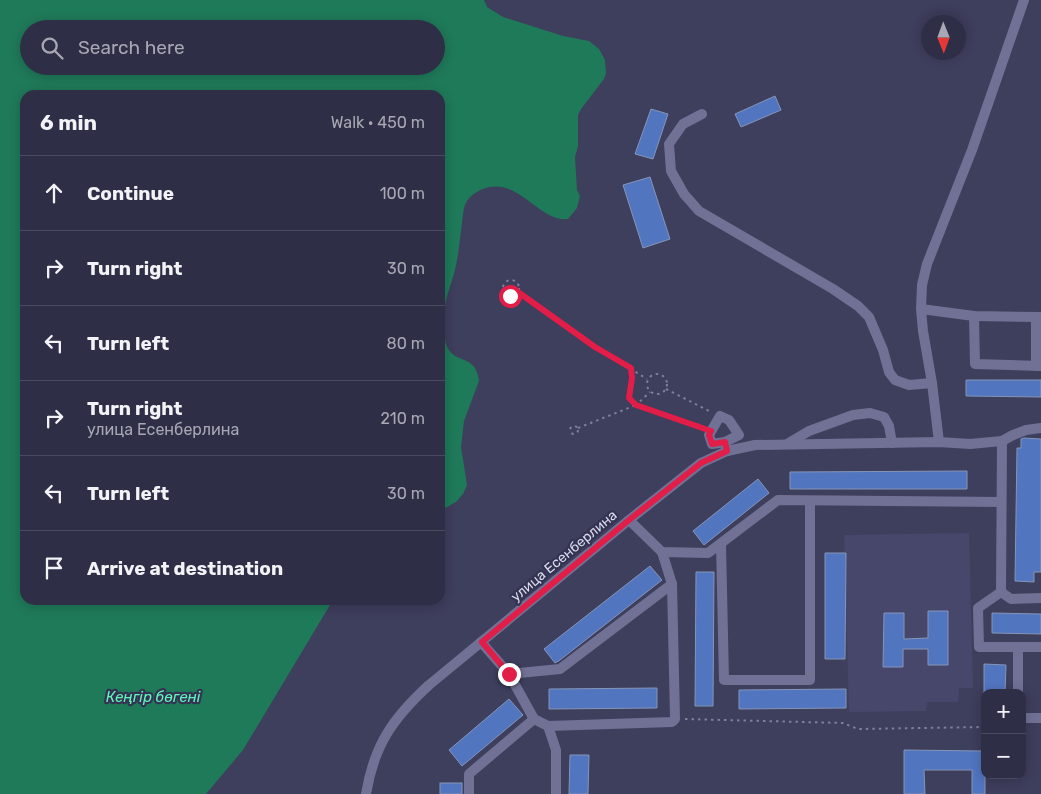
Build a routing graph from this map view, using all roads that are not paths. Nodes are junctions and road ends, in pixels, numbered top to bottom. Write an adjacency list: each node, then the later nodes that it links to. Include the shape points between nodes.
1 (1024, 0): 3 (street, via 972,150 927,264)
2 (702, 114): 7 (street, via 682,124 669,144 671,171 684,194 699,211 858,306 868,318 895,380 909,385)
3 (921, 309): 4 (street); 7 (street)
4 (974, 316): 5 (street); 6 (street, via 975,364)
5 (1039, 317): 6 (street)
6 (1039, 366)
7 (932, 384): 9 (street)
8 (1041, 428): 10 (street, via 1019,432)
9 (939, 442): 10 (street, улица Есенберлина); 11 (street, улица Есенберлина)
10 (1002, 442): 15 (street)
11 (892, 443): 12 (street, улица Есенберлина); 12 (street, via 884,417 870,413 853,415 810,431)
12 (787, 444): 13 (street, улица Есенберлина)
13 (726, 447): 13 (street, via 739,435 729,420 720,416 709,435 712,444); 16 (street, улица Есенберлина)
14 (810, 501): 15 (street); 17 (street, via 778,500); 17 (street, via 810,680 724,680)
15 (1001, 502): 20 (street)
16 (629, 520): 18 (street); 22 (street, улица Есенберлина)
17 (721, 544): 18 (street, via 708,553)
18 (662, 552): 19 (street)
19 (672, 584): 25 (street, via 560,669); 30 (street, via 675,719 666,723)
20 (1001, 592): 21 (street, via 1011,599); 23 (street, via 978,608 979,647)
21 (1041, 598)
22 (482, 642): 25 (street); 31 (street, улица Есенберлина, via 409,703 392,725 370,770)
23 (1018, 647): 24 (street); 26 (street)
24 (1041, 647)
25 (509, 674): 29 (street)
26 (1018, 689)
27 (1026, 718): 28 (street)
28 (1041, 718)
29 (534, 719): 30 (street); 32 (street, via 469,774)
30 (548, 726): 33 (street, via 556,750)
31 (366, 794)
32 (469, 794)
33 (556, 794)

